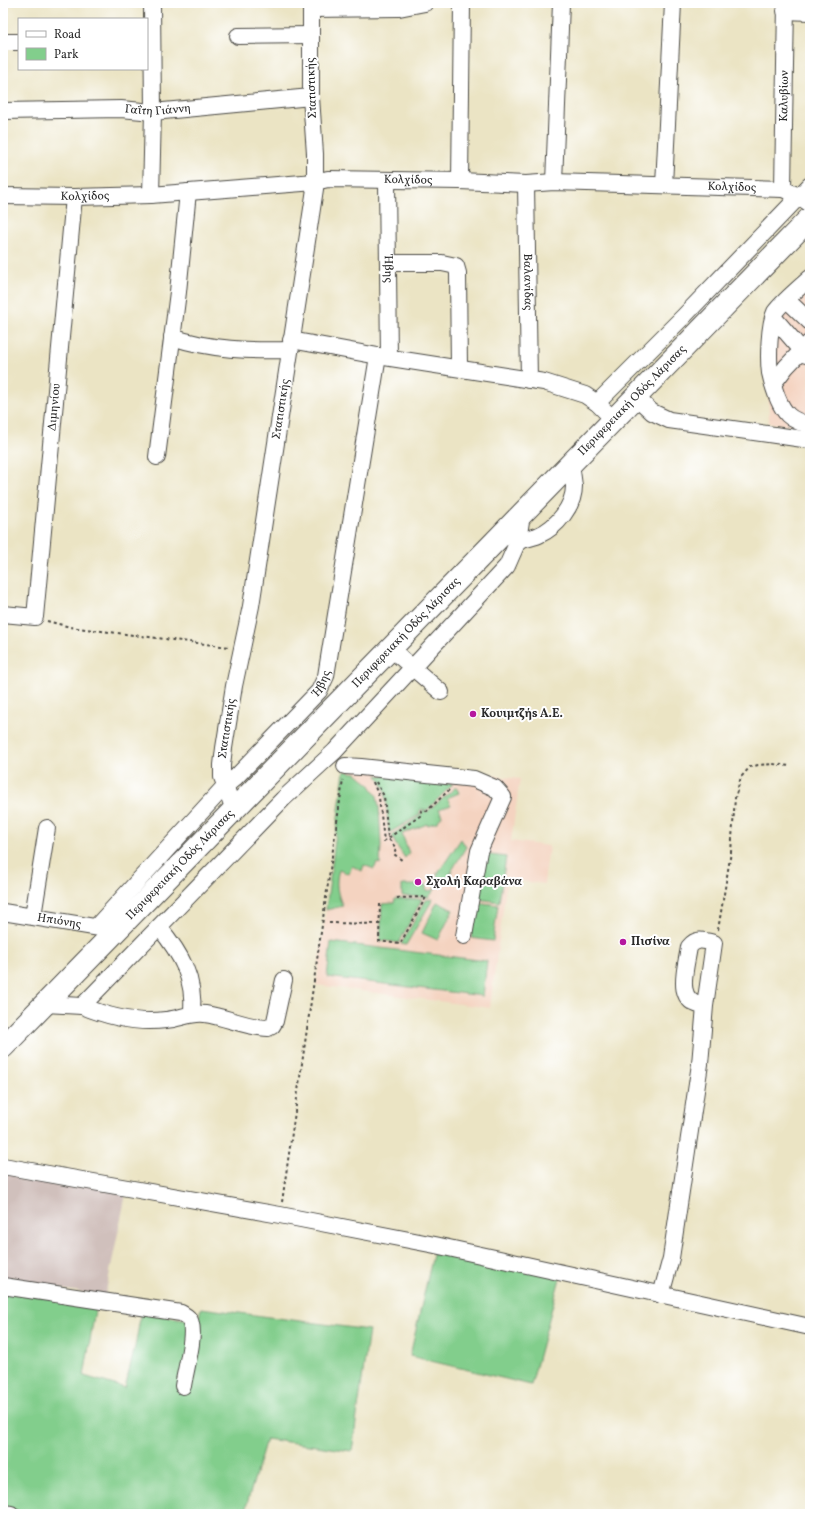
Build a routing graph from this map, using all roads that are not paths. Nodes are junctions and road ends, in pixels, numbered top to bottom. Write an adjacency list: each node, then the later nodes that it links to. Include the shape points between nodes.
1 (152, 3): 14 (street)
2 (425, 3): 6 (street)
3 (462, 3): 19 (street)
4 (561, 3): 21 (street)
5 (673, 3): 23 (street)
6 (407, 5): 7 (street)
7 (311, 6): 10 (street, Στατιστικής)
8 (785, 7): 9 (street); 24 (street, Καλυβίων)
9 (810, 12)
10 (311, 35): 11 (street); 15 (street, Στατιστικής)
11 (238, 36)
12 (3, 42): 13 (street)
13 (18, 42)
14 (150, 44): 17 (street)
15 (311, 97): 17 (street, Γαΐτη Γιάννη); 20 (street, Στατιστικής)
16 (3, 111): 17 (street, Γαΐτη Γιάννη, via 121,109)
17 (153, 112): 26 (street)
18 (387, 181): 19 (street, Κολχίδος); 20 (street, Κολχίδος, via 328,179); 31 (street, Ήβης)
19 (460, 181): 22 (street, Κολχίδος)
20 (315, 182): 25 (street, Κολχίδος); 37 (street, Στατιστικής)
21 (554, 182): 22 (street, Κολχίδος); 23 (street, Κολχίδος)
22 (526, 184): 41 (street, Βαλανίδας)
23 (664, 185): 24 (street, Κολχίδος)
24 (783, 189): 27 (street, Κολχίδος)
25 (188, 192): 26 (street, Κολχίδος); 36 (street)
26 (151, 195): 29 (street, Κολχίδος)
27 (806, 195): 44 (street)
28 (3, 196): 29 (street, Κολχίδος)
29 (74, 197): 52 (street, Διμηνίου, via 35,617)
30 (810, 218): 43 (highway, Περιφερειακή Οδός Λάρισας)
31 (388, 263): 39 (street, Ήβης); 40 (street, via 442,263 456,266)
32 (810, 280): 33 (street)
33 (789, 303): 34 (street); 35 (street)
34 (810, 322)
35 (774, 323): 38 (street); 42 (street, via 770,372)
36 (172, 337): 37 (street, via 220,349 263,351); 48 (street)
37 (290, 345): 39 (street); 57 (street, Στατιστικής, via 251,606 223,753)
38 (805, 352): 42 (street, via 786,367)
39 (384, 356): 40 (street); 57 (street, Ήβης, via 326,676 319,691 236,777)
40 (459, 368): 41 (street)
41 (529, 380): 44 (street, via 573,390)
42 (773, 384): 46 (street, via 780,403 789,416 797,422)
43 (636, 397): 45 (highway, Περιφερειακή Οδός Λάρισας); 47 (street, via 652,412 670,420)
44 (597, 403): 45 (street)
45 (614, 420): 49 (highway, Περιφερειακή Οδός Λάρισας)
46 (810, 425)
47 (810, 440)
48 (157, 458)
49 (571, 464): 50 (highway, Περιφερειακή Οδός Λάρισας); 51 (street, via 574,487 566,512 548,530)
50 (522, 514): 51 (street); 53 (highway, Περιφερειακή Οδός Λάρισας)
51 (518, 542): 54 (street, via 507,566)
52 (3, 614)
53 (391, 649): 54 (street); 58 (highway, Περιφερειακή Οδός Λάρισας)
54 (412, 668): 55 (street); 62 (street, via 335,751 283,799)
55 (441, 692)
56 (345, 766): 64 (street, via 366,771 474,779 495,788 503,797 479,851)
57 (224, 786): 58 (street, Στατιστικής); 63 (street, Ήβης)
58 (234, 810): 63 (highway, Περιφερειακή Οδός Λάρισας)
59 (47, 828): 61 (street)
60 (3, 912): 61 (street, Ηπιόνης)
61 (33, 916): 63 (street, Ηπιόνης)
62 (159, 927): 67 (street); 69 (street, via 173,944 185,966 191,983)
63 (106, 929): 66 (highway, Περιφερειακή Οδός Λάρισας)
64 (464, 936)
65 (284, 980): 69 (street, via 275,1021 268,1028 204,1014)
66 (45, 1004): 67 (street); 70 (highway, Περιφερειακή Οδός Λάρισας)
67 (82, 1006): 69 (street, via 136,1021 155,1022)
68 (705, 1006): 68 (street, via 714,943 699,940 689,947 684,989 686,996 695,1004); 73 (street, via 700,1064 670,1266)
69 (192, 1014)
70 (3, 1047)
71 (3, 1166): 73 (street, via 435,1245)
72 (3, 1286): 75 (street, via 181,1312 188,1317 192,1325)
73 (661, 1295): 74 (street)
74 (810, 1326)
75 (183, 1386)
76 (3, 1513): 77 (street)
77 (11, 1514)

